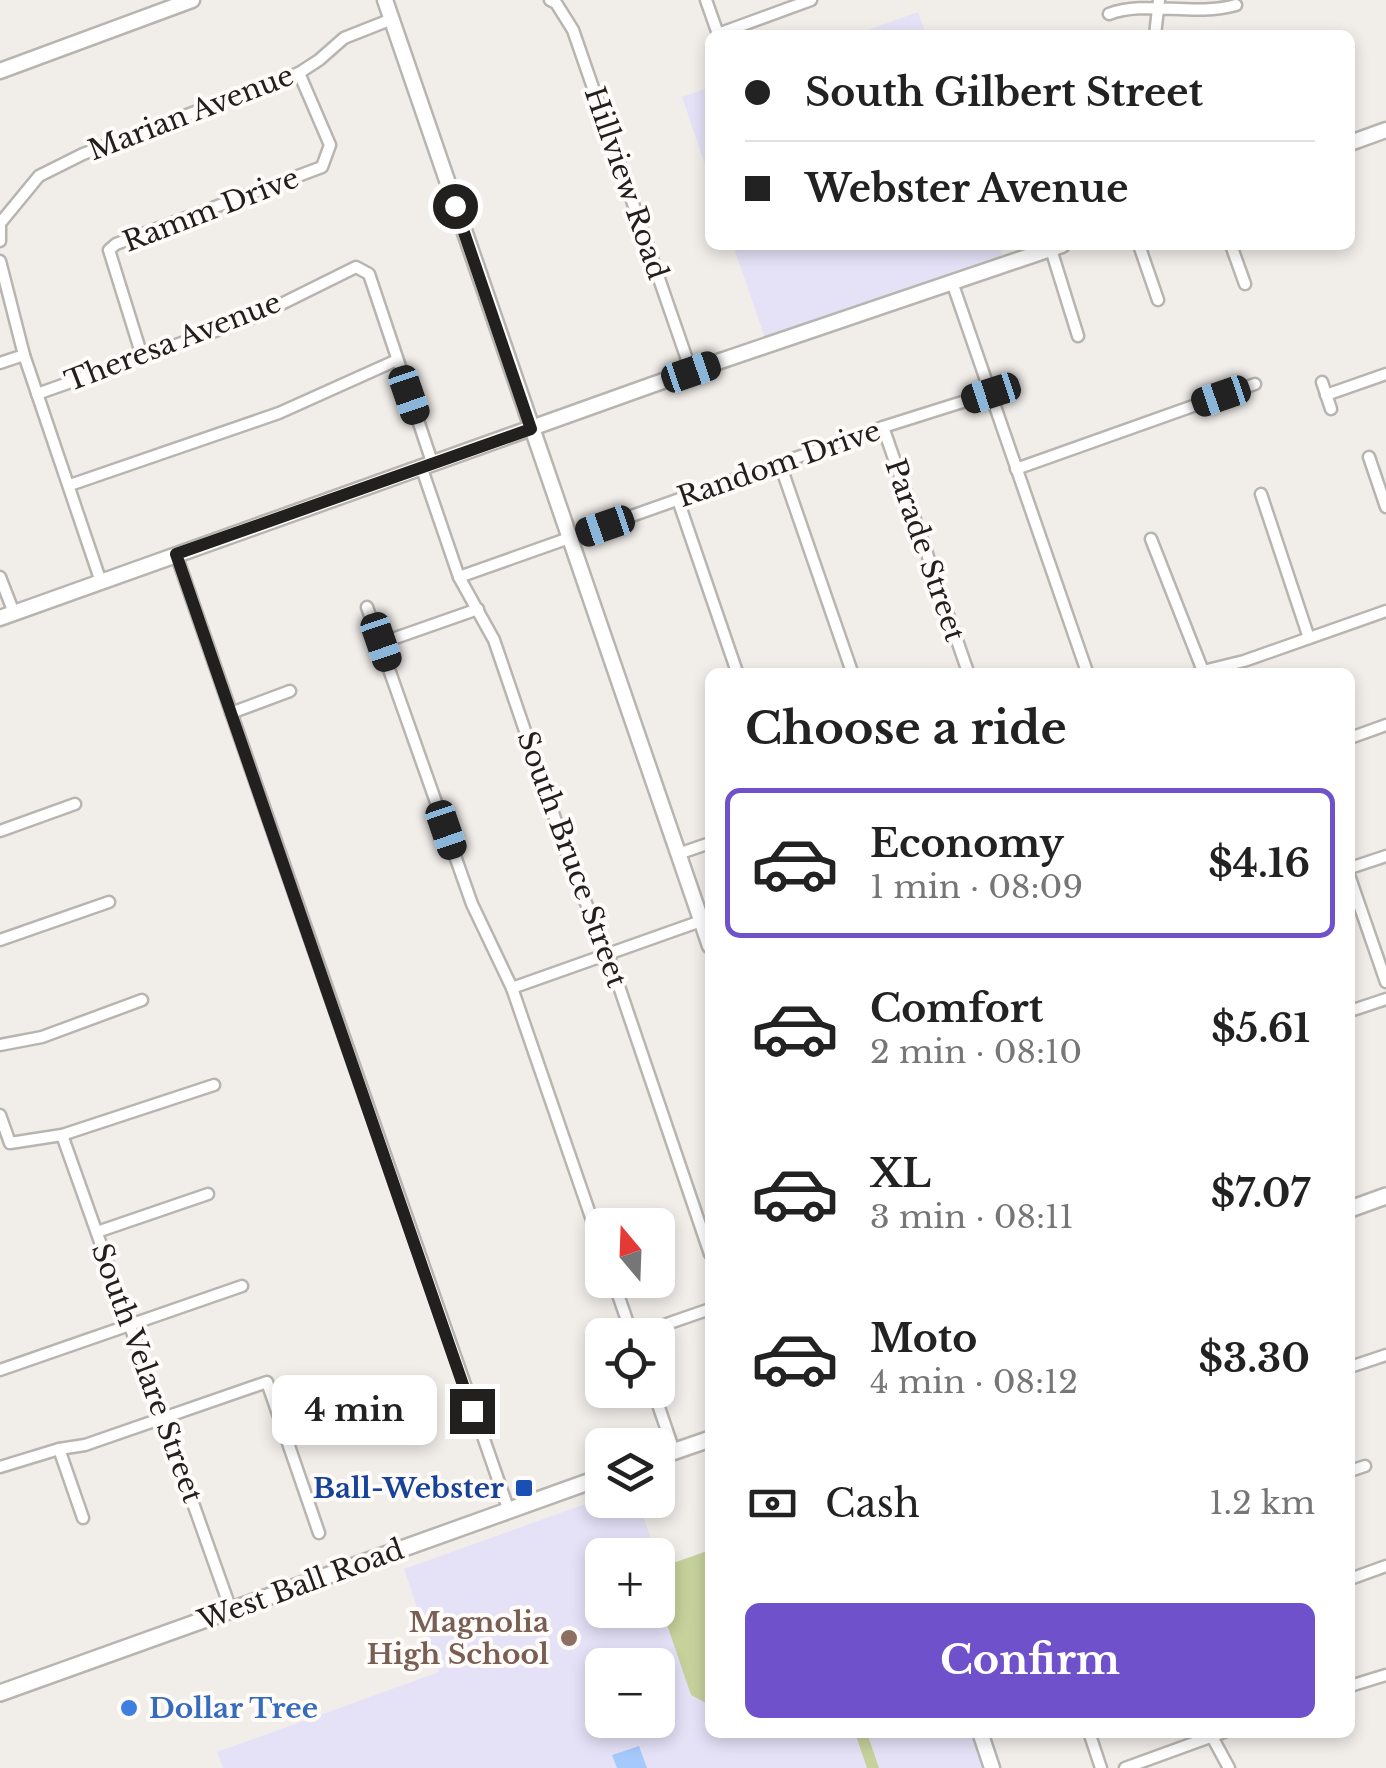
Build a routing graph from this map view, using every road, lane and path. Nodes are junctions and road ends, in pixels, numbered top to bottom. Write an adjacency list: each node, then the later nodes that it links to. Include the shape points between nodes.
1 (192, 0): 13 (street)
2 (385, 0): 9 (street)
3 (550, 0): 33 (street, Hillview Road, via 573,30)
4 (706, 0): 10 (street)
5 (811, 0): 11 (street)
6 (1158, 5): 7 (street, via 1212,12); 8 (street); 12 (street)
7 (1236, 5)
8 (1109, 14)
9 (392, 19): 14 (street, Marian Avenue, via 344,38); 42 (street)
10 (717, 30)
11 (729, 30)
12 (1156, 30)
13 (0, 71)
14 (299, 73): 17 (street, Marian Avenue, via 82,154 39,176); 30 (street, Ramm Drive, via 330,146 322,168 109,250)
15 (1386, 130): 16 (street)
16 (1355, 141)
17 (1, 221): 18 (street)
18 (0, 242)
19 (1043, 250): 25 (street)
20 (1055, 250): 28 (street)
21 (1141, 250): 27 (street)
22 (1234, 250): 26 (street)
23 (0, 261): 29 (street)
24 (364, 269): 30 (street, Theresa Avenue, via 350,269 255,317); 31 (street, South Bruce Street)
25 (952, 282): 33 (street); 37 (street)
26 (1245, 284)
27 (1158, 300)
28 (1078, 336)
29 (24, 355): 32 (street); 38 (street)
30 (142, 356): 38 (street, Theresa Avenue)
31 (397, 360): 45 (street, South Bruce Street); 47 (street, via 278,412)
32 (0, 363)
33 (691, 372): 42 (street)
34 (1386, 374): 39 (street)
35 (1322, 382): 39 (street)
36 (1256, 384): 46 (street)
37 (991, 393): 41 (street, Random Drive); 46 (street)
38 (37, 394): 47 (street)
39 (1326, 395): 40 (street)
40 (1331, 409)
41 (883, 428): 44 (street, Random Drive); 65 (street, Parade Street)
42 (531, 429): 45 (street); 51 (street)
43 (1369, 457): 50 (street)
44 (780, 464): 49 (street, Random Drive); 64 (street)
45 (428, 467): 53 (street); 54 (street, South Bruce Street)
46 (1016, 469): 66 (street)
47 (70, 485): 56 (street)
48 (1261, 494): 61 (street)
49 (678, 500): 51 (street, Random Drive); 63 (street)
50 (1386, 507)
51 (568, 538): 54 (street, Random Drive); 76 (street)
52 (1152, 539): 67 (street)
53 (176, 554): 56 (street); 70 (street)
54 (459, 576): 58 (street, South Bruce Street)
55 (0, 577): 60 (street)
56 (101, 582): 60 (street)
57 (367, 607): 62 (street)
58 (478, 610): 62 (street); 84 (street, South Bruce Street)
59 (1386, 611): 61 (street)
60 (7, 615)
61 (1309, 638): 68 (street)
62 (381, 642): 86 (street, via 472,904)
63 (736, 668)
64 (851, 668)
65 (967, 668)
66 (1086, 668)
67 (1200, 668)
68 (1214, 668)
69 (290, 690): 70 (street)
70 (231, 713): 115 (street)
71 (1386, 725): 72 (street)
72 (1355, 736)
73 (75, 804): 74 (street)
74 (0, 831)
75 (705, 845): 76 (street)
76 (678, 854): 81 (street)
77 (1386, 856): 78 (street)
78 (1355, 866)
79 (1355, 892): 85 (street)
80 (110, 902): 83 (street)
81 (701, 921): 82 (street); 84 (street)
82 (705, 932)
83 (0, 940)
84 (608, 954): 86 (street); 99 (street, South Bruce Street)
85 (1386, 982)
86 (512, 988): 97 (street)
87 (1386, 999): 89 (street)
88 (142, 1000): 90 (street)
89 (1355, 1010)
90 (0, 1045)
91 (214, 1085): 93 (street)
92 (0, 1115): 93 (street, via 10,1143)
93 (62, 1135): 98 (street, South Velare Street)
94 (208, 1194): 98 (street)
95 (1386, 1196): 96 (main road)
96 (1355, 1207)
97 (588, 1208)
98 (97, 1232): 103 (street, South Velare Street)
99 (705, 1239)
100 (242, 1286): 103 (street)
101 (705, 1311): 102 (street)
102 (675, 1321)
103 (130, 1325): 106 (street); 107 (street, South Velare Street)
104 (1386, 1355): 105 (street)
105 (1355, 1365)
106 (0, 1370)
107 (162, 1418): 109 (street); 117 (street, via 268,1382); 120 (street, South Velare Street)
108 (705, 1441): 110 (main road)
109 (59, 1449): 111 (street); 116 (street)
110 (675, 1451)
111 (0, 1466)
112 (1365, 1466): 113 (street)
113 (1355, 1469)
114 (585, 1483): 115 (main road, West Ball Road)
115 (508, 1511): 120 (main road, West Ball Road)
116 (83, 1518)
117 (318, 1533)
118 (1386, 1566): 119 (street)
119 (1355, 1576)
120 (231, 1610): 123 (main road, West Ball Road)
121 (1386, 1675): 122 (street)
122 (1355, 1684)
123 (0, 1694)
124 (982, 1738): 128 (street)
125 (1091, 1738): 129 (street)
126 (1204, 1738): 130 (street)
127 (1217, 1738): 131 (street)
128 (992, 1768)
129 (1101, 1768)
130 (1124, 1768)
131 (1229, 1768)

